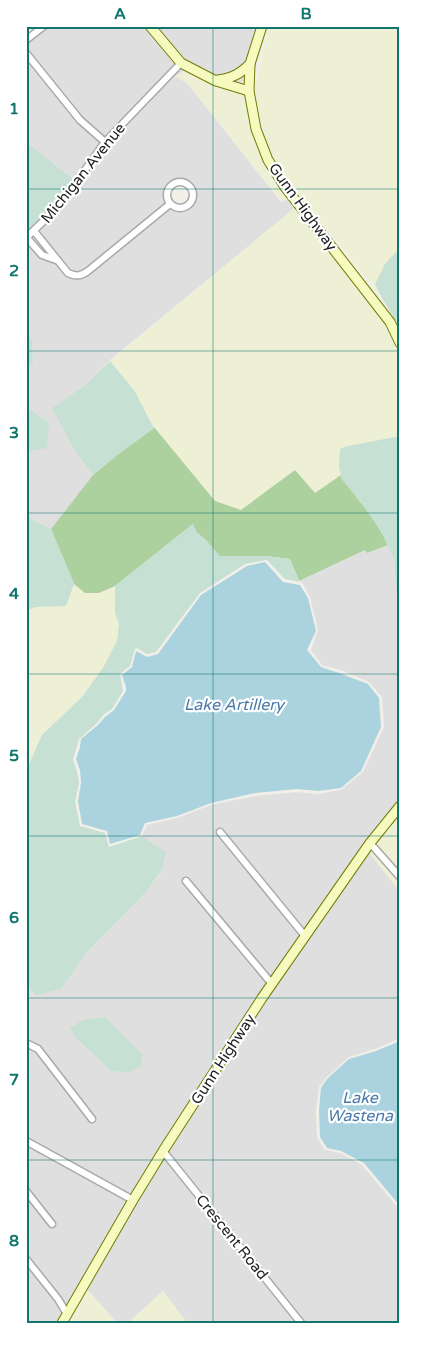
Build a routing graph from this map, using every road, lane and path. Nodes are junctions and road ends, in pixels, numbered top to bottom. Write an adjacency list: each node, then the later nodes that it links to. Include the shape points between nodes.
1 (44, 26): 4 (street)
2 (150, 26): 6 (main road)
3 (262, 26): 7 (main road, Gunn Highway)
4 (26, 40)
5 (26, 53): 10 (street, via 80,120)
6 (181, 63): 8 (main road); 10 (street, Michigan Avenue)
7 (250, 64): 8 (main road, via 242,73); 9 (main road, Gunn Highway)
8 (216, 81): 9 (main road)
9 (250, 91): 15 (main road, Gunn Highway, via 256,129 268,160 285,187 390,322)
10 (105, 142): 12 (street, Michigan Avenue, via 60,205)
11 (170, 204): 11 (street, via 167,196 172,185 184,183 191,188 192,201 186,207); 14 (street, via 84,274 75,276 68,273)
12 (34, 231): 13 (street, Michigan Avenue); 14 (street)
13 (27, 238): 14 (street, via 42,255)
14 (56, 260)
15 (400, 343)
16 (400, 806): 18 (main road, Gunn Highway)
17 (220, 832): 21 (street)
18 (370, 843): 19 (street); 21 (main road, Gunn Highway)
19 (400, 877)
20 (186, 881): 22 (street)
21 (305, 936): 22 (main road, Gunn Highway)
22 (272, 984): 26 (main road, Gunn Highway)
23 (26, 1043): 24 (street, via 38,1049)
24 (92, 1119)
25 (26, 1141): 28 (street)
26 (163, 1150): 28 (main road, Gunn Highway); 33 (street, Crescent Road)
27 (26, 1191): 29 (street)
28 (133, 1200): 31 (main road, Gunn Highway)
29 (52, 1224)
30 (26, 1259): 31 (street)
31 (68, 1314): 32 (main road, Gunn Highway)
32 (62, 1323)
33 (301, 1323)

